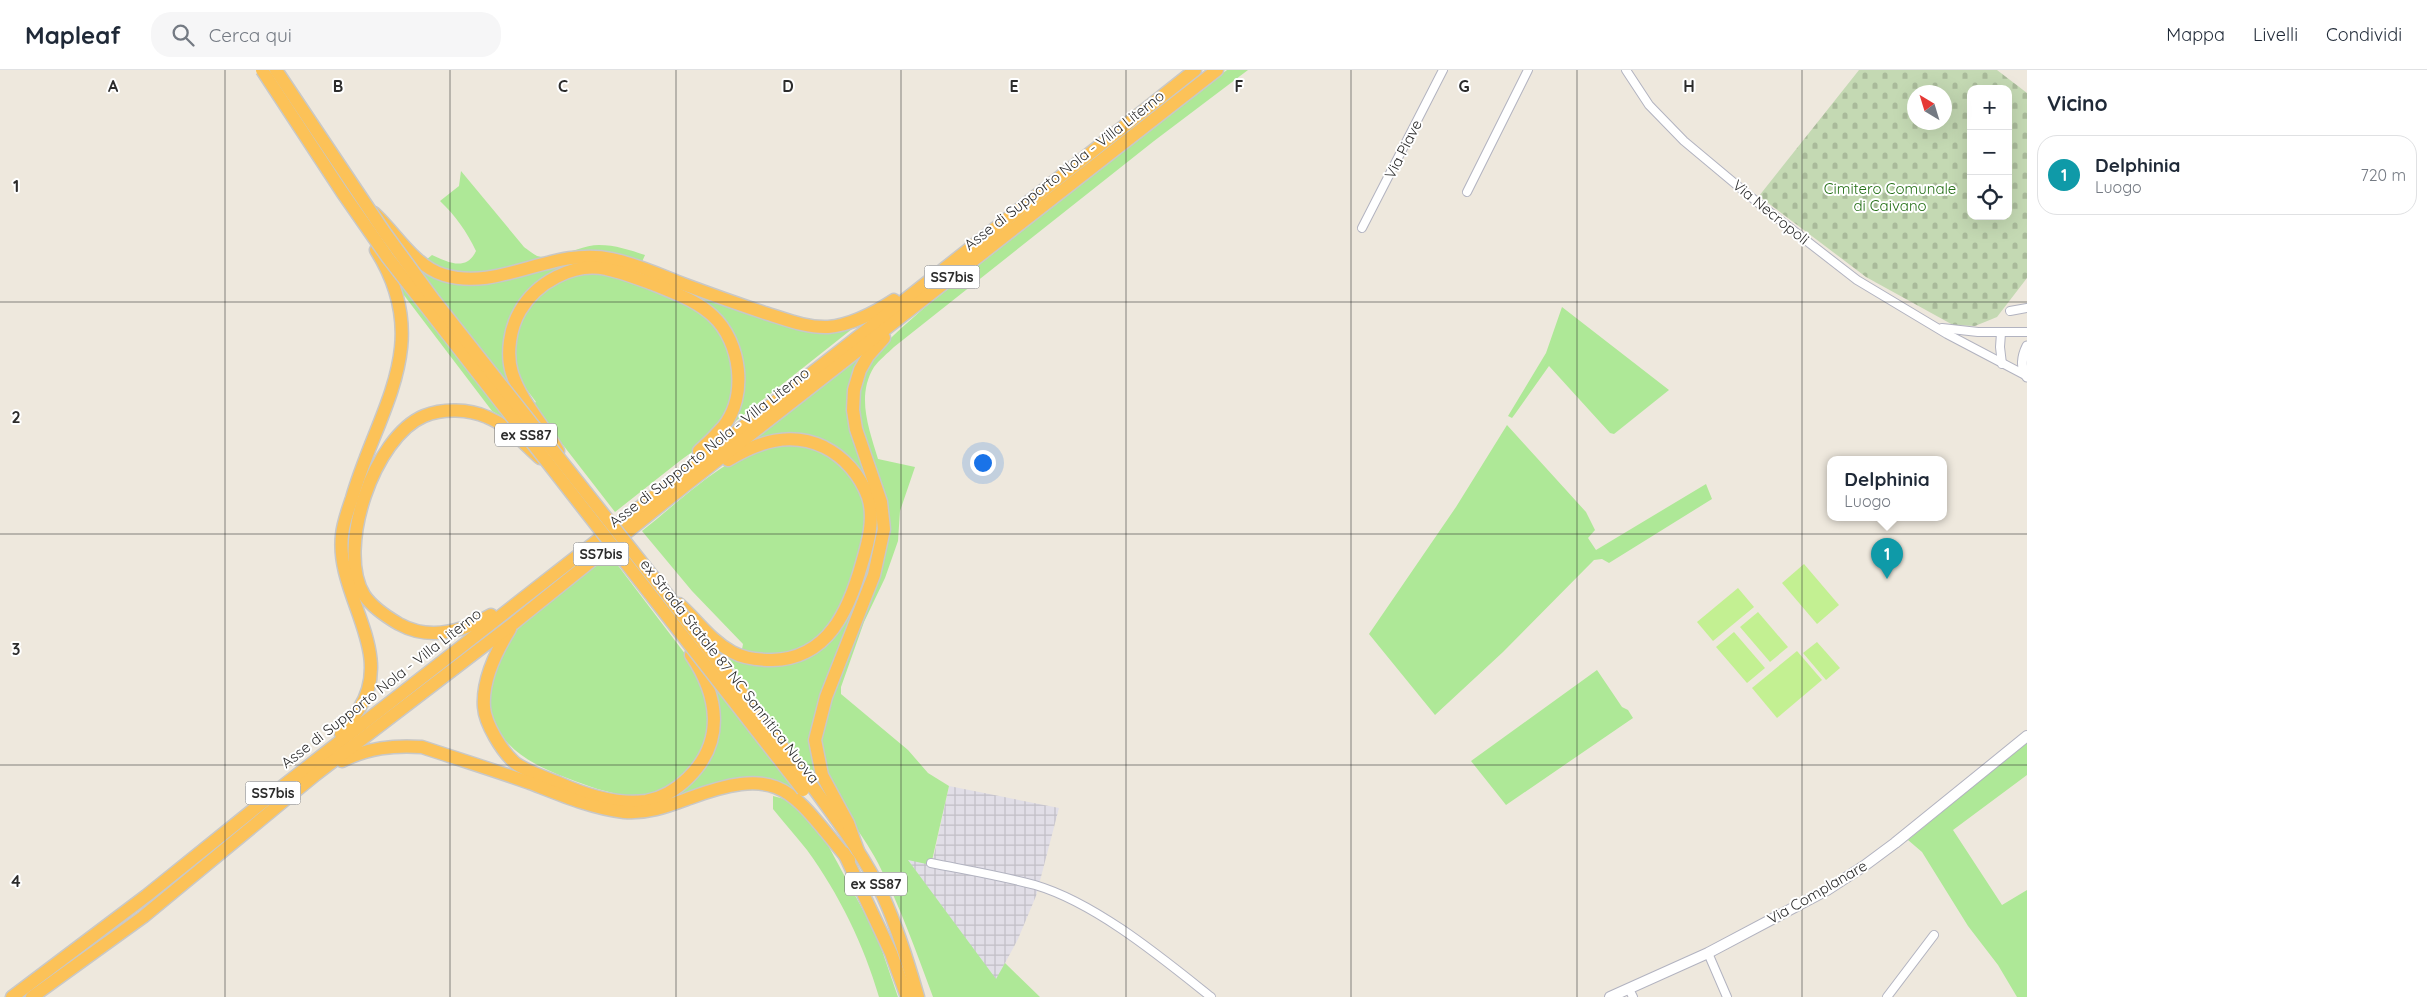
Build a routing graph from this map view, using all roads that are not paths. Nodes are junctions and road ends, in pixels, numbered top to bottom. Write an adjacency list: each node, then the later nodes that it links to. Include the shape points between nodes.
1 (262, 70): 10 (highway, ex Strada Statale 87 NC Sannitica Nuova / ex SS87, bridge)
2 (276, 70): 9 (highway, ex Strada Statale 87 NC Sannitica Nuova / ex SS87, bridge)
3 (1195, 70): 12 (highway, Asse di Supporto Nola - Villa Literno / SS7bis)
4 (1217, 70): 15 (highway, Asse di Supporto Nola - Villa Literno / SS7bis)
5 (1443, 70): 11 (street, Via Piave)
6 (1528, 70): 8 (street)
7 (1626, 70): 17 (street, Via Necropoli, via 1662,121 1763,206 1857,280)
8 (1467, 192)
9 (365, 204): 13 (highway, bridge, via 427,265 459,279 492,278 545,262 582,256 613,259); 24 (highway, ex Strada Statale 87 NC Sannitica Nuova / ex SS87, bridge, via 434,300)
10 (352, 206): 23 (highway, ex Strada Statale 87 NC Sannitica Nuova / ex SS87, bridge, via 388,258); 27 (highway, bridge, via 384,263 399,300 402,320 402,348 395,382)
11 (1362, 228)
12 (960, 256): 13 (highway, via 883,307 855,321 828,327 802,325); 26 (highway, Asse di Supporto Nola - Villa Literno / SS7bis)
13 (639, 273): 24 (highway, bridge, via 589,268 562,274 535,291 525,302 512,328 511,372); 26 (highway, via 690,299 712,315 731,342 738,368 736,398 724,426 680,467)
14 (2027, 308): 16 (street)
15 (909, 311): 25 (highway, Asse di Supporto Nola - Villa Literno / SS7bis); 37 (highway, via 868,356 854,390 856,429 881,502 884,529 874,575 826,697 815,740 822,775 848,823)
16 (2010, 311)
17 (1940, 328): 19 (street, Via Necropoli); 21 (street, Via Necropoli)
18 (2027, 332): 19 (street, Via Necropoli)
19 (2001, 333): 21 (street)
20 (2027, 346): 22 (street, via 2022,364)
21 (2002, 364): 22 (street, Via Necropoli)
22 (2026, 376)
23 (552, 468): 27 (highway, bridge, via 513,433 487,417 464,411 446,411 424,416 401,433); 31 (highway, ex Strada Statale 87 NC Sannitica Nuova / ex SS87, bridge)
24 (567, 469): 29 (highway, ex Strada Statale 87 NC Sannitica Nuova / ex SS87, bridge)
25 (687, 484): 29 (highway, bridge, via 758,444 792,438 816,443 851,468 868,498 871,522 867,546 840,621 814,647 786,660 762,660 732,652 704,632 691,615); 30 (highway, Asse di Supporto Nola - Villa Literno / SS7bis)
26 (666, 485): 28 (highway, Asse di Supporto Nola - Villa Literno / SS7bis)
27 (361, 488): 28 (highway, via 353,560 364,595 387,617 413,632 454,632 483,620); 36 (highway, via 342,534 342,558 373,665 366,698 347,728)
28 (534, 589): 36 (highway, Asse di Supporto Nola - Villa Literno / SS7bis)
29 (665, 592): 34 (highway, ex Strada Statale 87 NC Sannitica Nuova / ex SS87, bridge)
30 (514, 623): 33 (highway, Asse di Supporto Nola - Villa Literno / SS7bis); 35 (highway, via 496,652 484,707 494,736 515,764)
31 (680, 632): 34 (highway, ex Strada Statale 87 NC Sannitica Nuova / ex SS87, bridge); 35 (highway, bridge, via 705,677 714,710 715,729 706,756 694,772 680,786 648,801 626,802)
32 (2027, 736): 41 (main road, Via Complanare, via 1864,866 1828,890)
33 (316, 775): 35 (highway, via 359,753 394,745 422,746); 44 (highway, Asse di Supporto Nola - Villa Literno / SS7bis, via 143,917)
34 (807, 787): 37 (highway, ex Strada Statale 87 NC Sannitica Nuova / ex SS87)
35 (560, 789): 37 (highway, via 606,809 645,812 722,786 757,783 789,794)
36 (274, 793): 43 (highway, Asse di Supporto Nola - Villa Literno / SS7bis, via 146,896)
37 (853, 855): 40 (highway, ex Strada Statale 87 NC Sannitica Nuova / ex SS87, via 882,894); 45 (highway, ex Strada Statale 87 NC Sannitica Nuova / ex SS87)
38 (932, 863): 48 (street, via 1036,885 1069,898 1166,961)
39 (1934, 935): 51 (street)
40 (905, 950): 46 (highway, ex Strada Statale 87 NC Sannitica Nuova / ex SS87); 47 (highway)
41 (1708, 953): 42 (main road, Via Complanare); 50 (street)
42 (1631, 993): 49 (main road, Via Complanare)
43 (12, 997)
44 (32, 997)
45 (907, 997)
46 (918, 997)
47 (926, 997)
48 (1211, 997)
49 (1610, 997)
50 (1727, 997)
51 (1888, 997)

